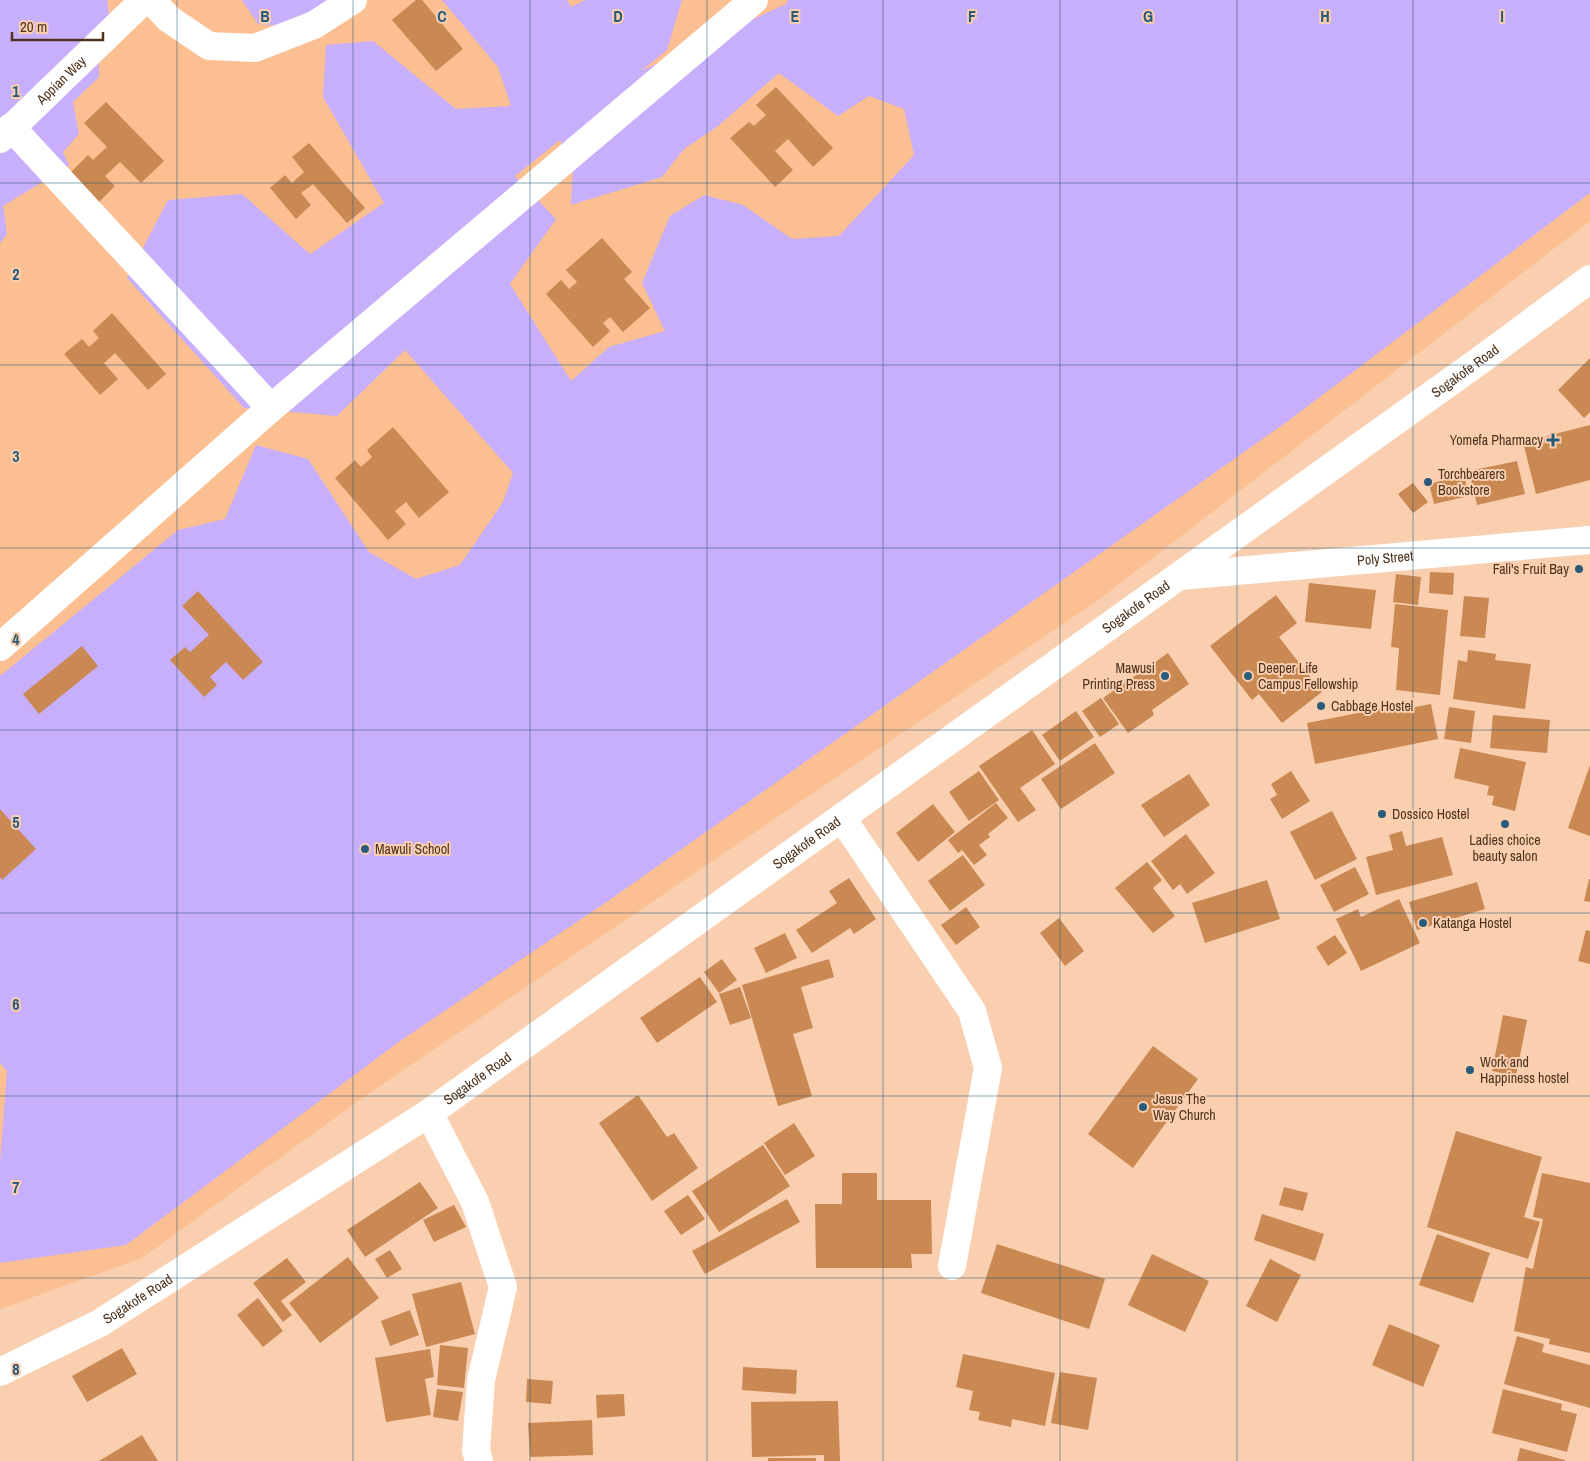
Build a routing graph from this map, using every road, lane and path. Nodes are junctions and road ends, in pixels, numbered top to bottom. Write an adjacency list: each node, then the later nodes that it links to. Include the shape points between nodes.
1 (144, 0): 5 (main road, Appian Way)
2 (151, 0): 3 (main road, via 169,19 209,46 255,48 314,25)
3 (353, 0)
4 (754, 0): 7 (main road)
5 (6, 133): 7 (main road)
6 (1590, 279): 9 (main road, Sogakofe Road)
7 (271, 408): 10 (main road)
8 (1590, 540): 9 (main road, Poly Street)
9 (1180, 576): 11 (main road, Sogakofe Road)
10 (0, 647)
11 (842, 818): 12 (main road, Sogakofe Road); 13 (main road, via 972,1011 988,1068)
12 (429, 1113): 14 (main road, Sogakofe Road, via 100,1324); 15 (main road, via 475,1202 503,1287 482,1380 476,1450)
13 (952, 1266)
14 (0, 1372)
15 (479, 1461)

